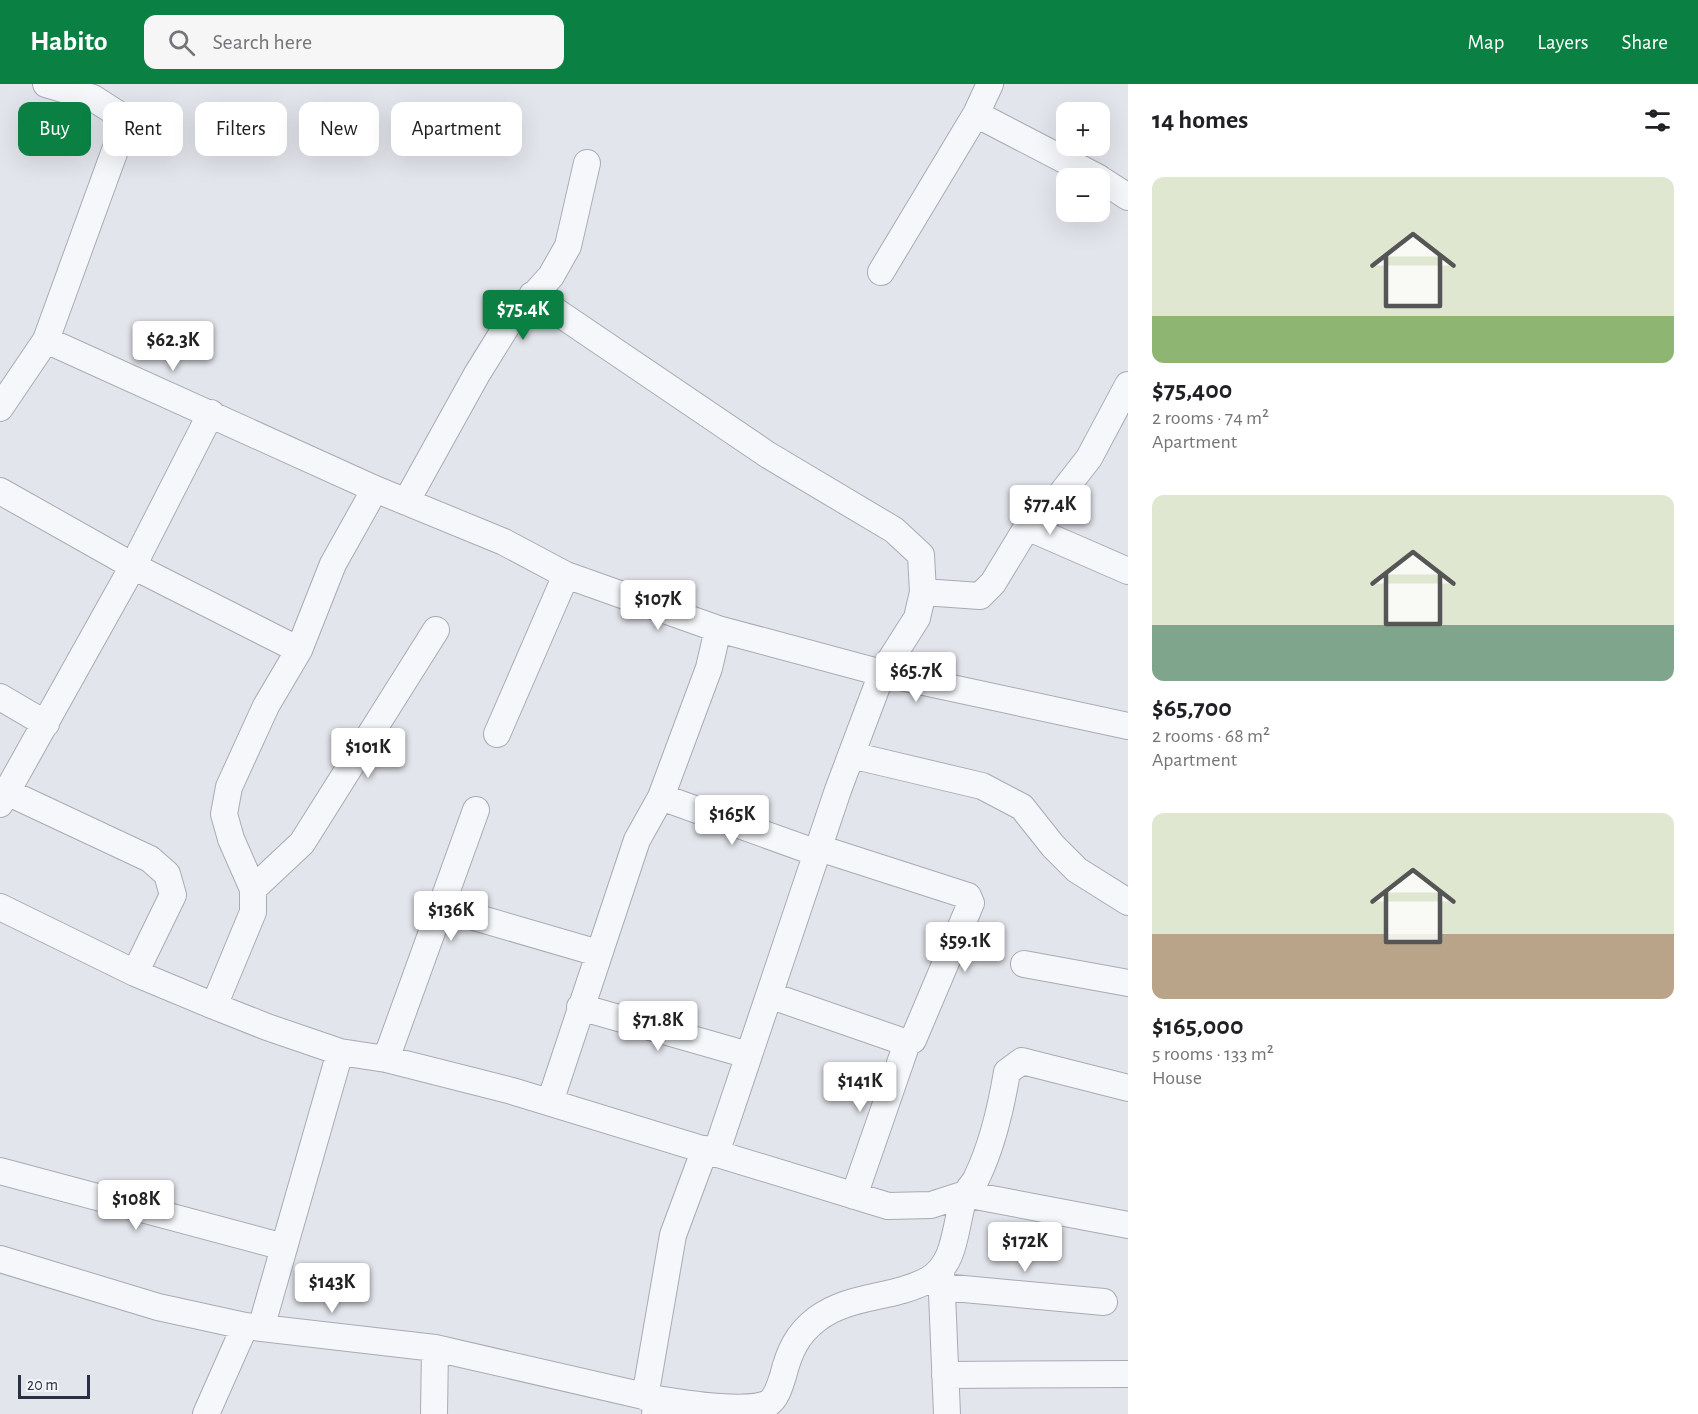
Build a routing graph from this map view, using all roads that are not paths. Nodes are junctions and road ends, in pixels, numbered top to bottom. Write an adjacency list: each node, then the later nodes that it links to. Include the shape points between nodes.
1 (46, 84): 10 (street, via 93,98 121,116 118,142)
2 (990, 84): 3 (street)
3 (976, 114): 5 (street); 8 (street)
4 (587, 163): 9 (street, via 568,246 550,276)
5 (1078, 168)
6 (1110, 183): 7 (street)
7 (1126, 190)
8 (881, 272)
9 (532, 295): 16 (street, via 508,324 477,374); 21 (street, via 768,455 894,530 921,555)
10 (46, 340): 12 (street); 13 (street)
11 (1128, 386): 17 (street, via 1089,458)
12 (0, 408)
13 (211, 413): 14 (street); 18 (street)
14 (375, 489): 16 (street); 24 (street, via 333,564)
15 (0, 491): 18 (street)
16 (406, 502): 20 (street, via 504,542)
17 (1028, 527): 19 (street); 21 (street, via 993,583 980,596)
18 (132, 566): 24 (street); 27 (street)
19 (1128, 571)
20 (566, 575): 22 (street); 29 (street)
21 (923, 592): 25 (street, via 917,618)
22 (718, 629): 25 (street); 31 (street, via 709,668)
23 (436, 630): 35 (street, via 302,843)
24 (299, 650): 35 (street, via 243,753 224,814)
25 (882, 673): 28 (street); 30 (street)
26 (0, 697): 27 (street)
27 (46, 724): 32 (street)
28 (1128, 726)
29 (497, 734)
30 (851, 755): 34 (street); 36 (street, via 982,786 1022,807 1077,870)
31 (661, 797): 34 (street); 39 (street, via 637,840)
32 (3, 798): 41 (street, via 150,859 167,874 173,895)
33 (476, 810): 38 (street)
34 (818, 850): 43 (street); 46 (street, via 968,896 971,903 913,1040)
35 (253, 889): 44 (street, via 253,912)
36 (1128, 902)
37 (0, 907): 41 (street)
38 (440, 907): 39 (street); 49 (street)
39 (598, 953): 45 (street)
40 (1024, 964): 42 (street)
41 (135, 973): 44 (street)
42 (1128, 983)
43 (769, 995): 46 (street); 48 (street)
44 (214, 1006): 47 (street)
45 (580, 1007): 48 (street); 51 (street)
46 (908, 1043): 55 (street)
47 (340, 1052): 49 (street); 57 (street)
48 (748, 1055): 52 (street)
49 (386, 1059): 51 (street)
50 (1128, 1088): 54 (street, via 1022,1061 1007,1072 1001,1108 987,1150 977,1179)
51 (550, 1102): 52 (street)
52 (710, 1151): 55 (street); 65 (street, via 673,1235)
53 (0, 1171): 57 (street)
54 (965, 1194): 55 (street, via 931,1205 888,1206); 56 (street); 59 (street)
55 (854, 1196)
56 (1128, 1225)
57 (284, 1247): 61 (street)
58 (0, 1259): 61 (street, via 158,1307)
59 (942, 1279): 60 (street); 64 (street); 65 (street, via 847,1304 819,1317 799,1334 779,1389 769,1403 748,1411)
60 (1104, 1302)
61 (253, 1327): 62 (street); 66 (street)
62 (435, 1348): 65 (street); 67 (street)
63 (1128, 1374): 64 (street)
64 (945, 1375): 68 (street)
65 (653, 1404)
66 (207, 1414)
67 (434, 1414)
68 (947, 1414)

